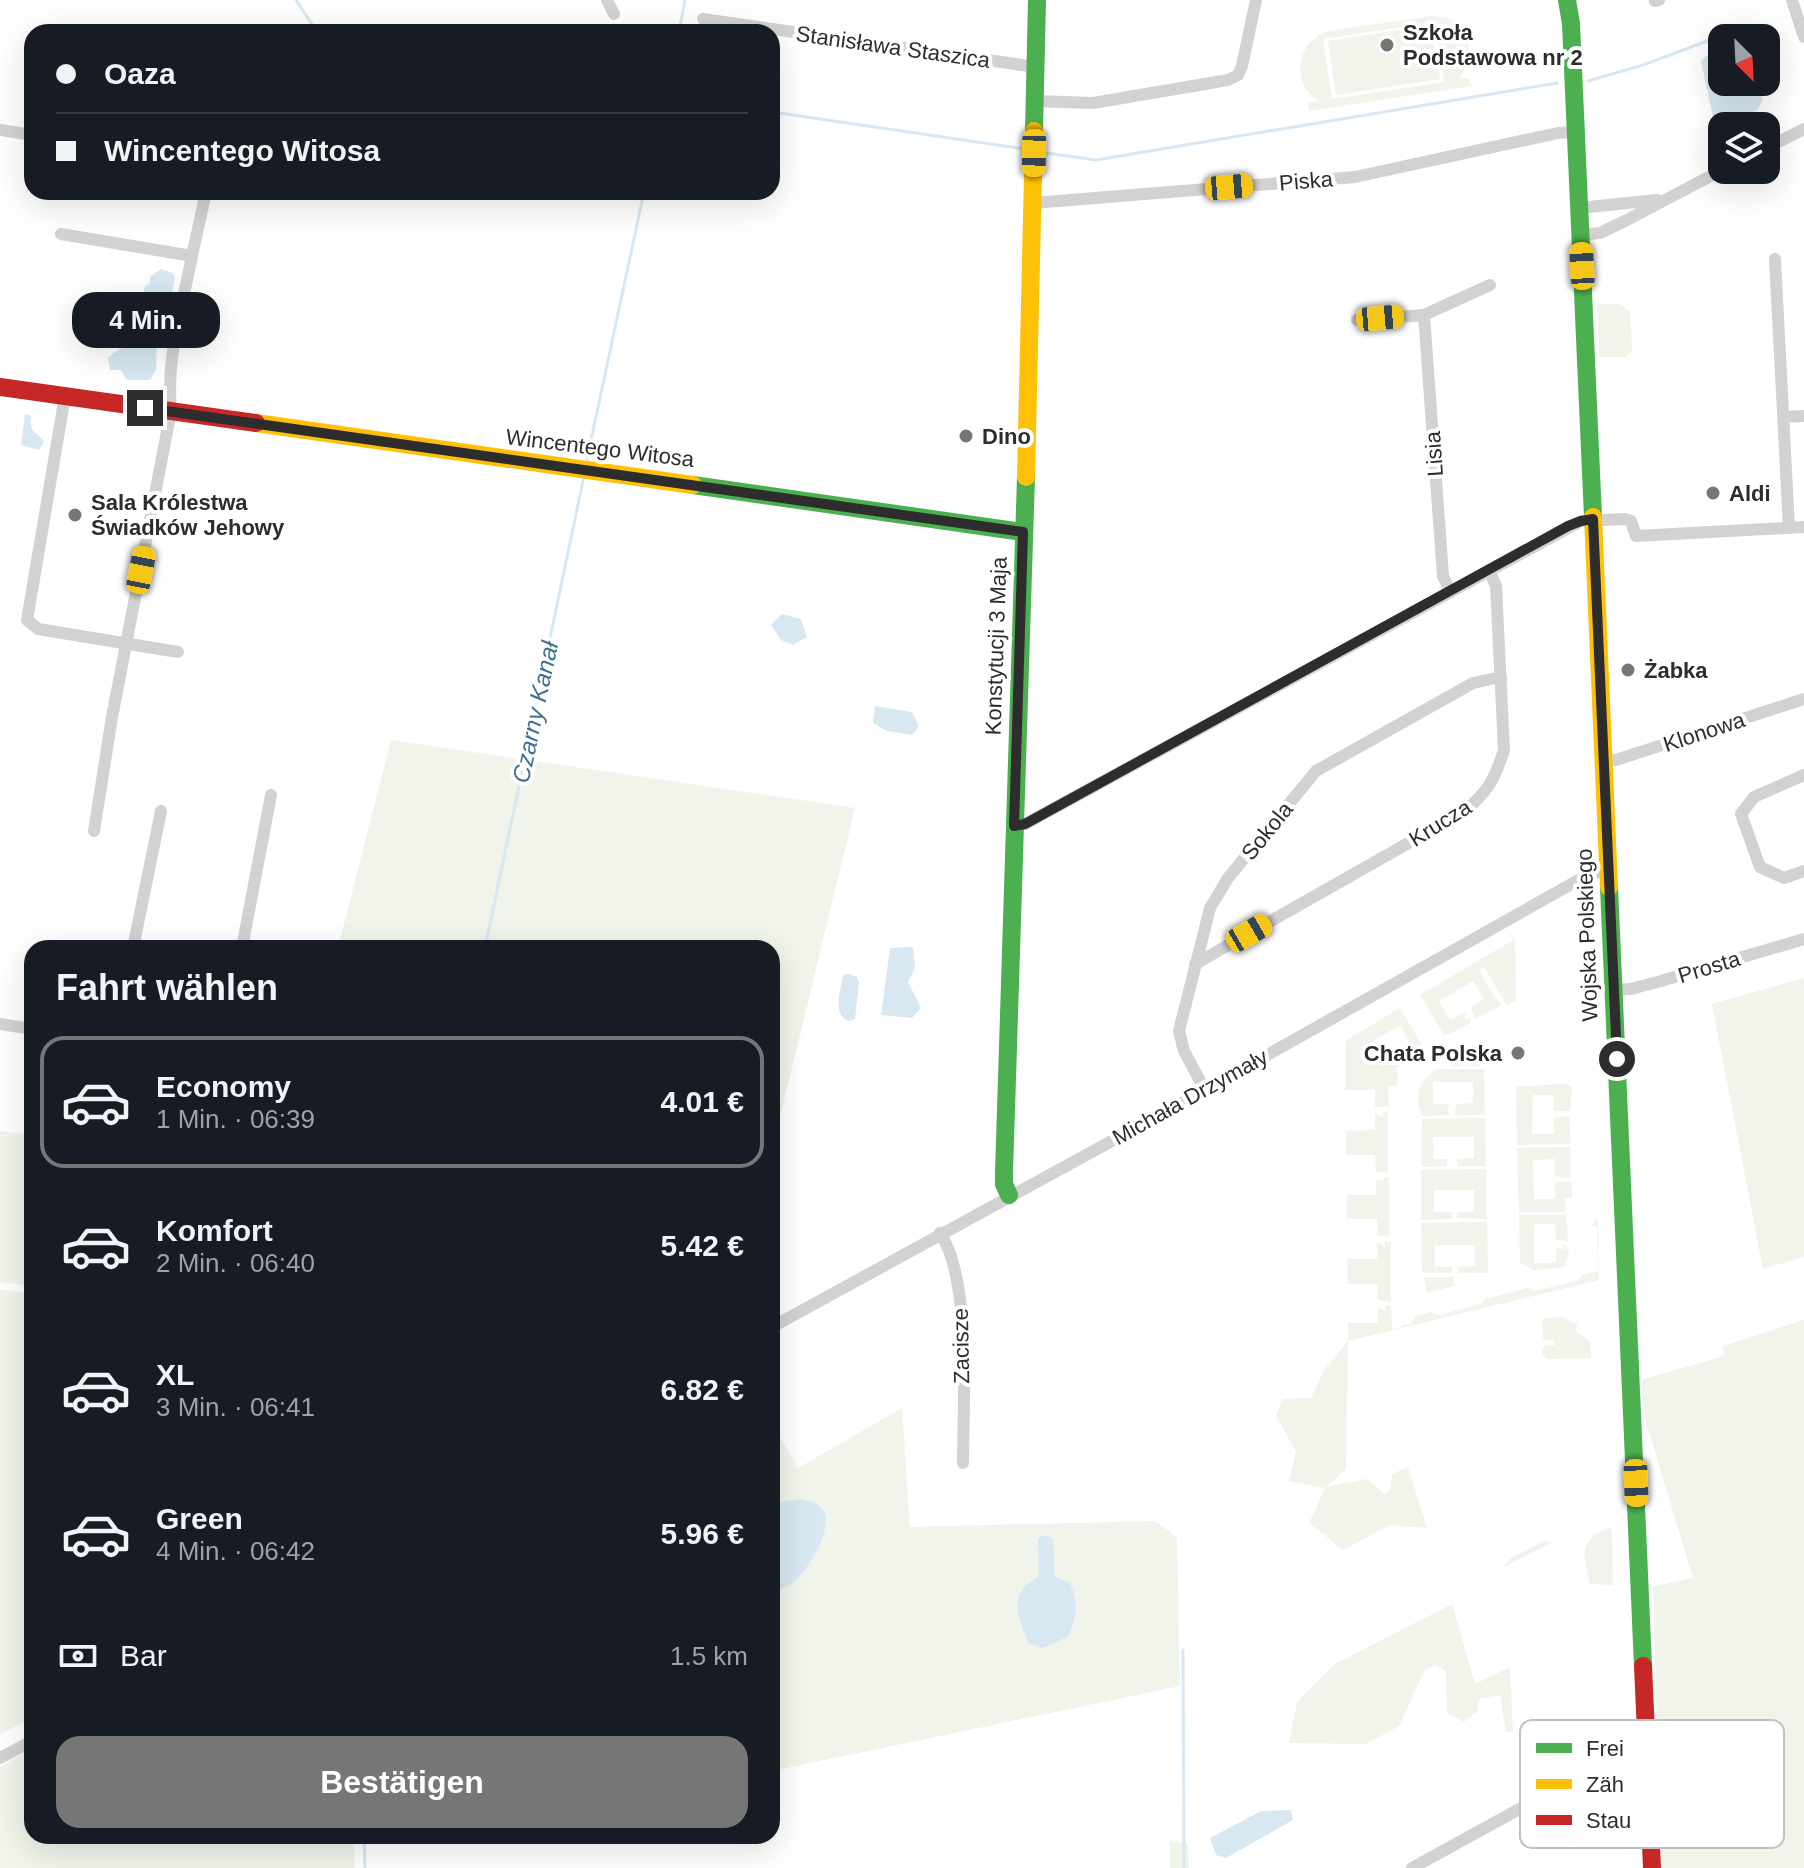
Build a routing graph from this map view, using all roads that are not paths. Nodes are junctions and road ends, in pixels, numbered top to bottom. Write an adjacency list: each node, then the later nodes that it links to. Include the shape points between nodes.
1 (607, 0): 6 (street)
2 (1037, 0): 12 (street, Konstytucji 3 Maja)
3 (1256, 0): 13 (street, via 1242,66 1228,80 1093,103)
4 (1567, 0): 16 (street, Wojska Polskiego)
5 (1792, 0): 8 (street)
6 (614, 14)
7 (703, 19): 9 (street, Stanisława Staszica)
8 (1802, 19): 11 (street)
9 (736, 24)
10 (780, 31): 12 (street, Stanisława Staszica)
11 (1804, 37)
12 (1036, 67): 13 (street, Konstytucji 3 Maja)
13 (1035, 101): 22 (street, Konstytucji 3 Maja)
14 (1804, 129): 18 (street)
15 (0, 130): 17 (street)
16 (1576, 132): 22 (street, Piska, via 1355,177); 23 (street, Wojska Polskiego)
17 (24, 134)
18 (1780, 141)
19 (1708, 177): 20 (street)
20 (1664, 199): 23 (street); 25 (street, via 1600,233)
21 (204, 200): 26 (street)
22 (1033, 203): 41 (street, Konstytucji 3 Maja)
23 (1579, 208): 25 (street, Wojska Polskiego)
24 (61, 234): 26 (street)
25 (1580, 235): 38 (street, Wojska Polskiego)
26 (192, 256): 33 (street, via 175,339)
27 (1775, 259): 35 (street)
28 (1490, 285): 29 (street)
29 (1424, 315): 30 (street); 43 (street, Lisia, via 1443,576)
30 (1357, 320)
31 (0, 387): 32 (street, Wincentego Witosa)
32 (65, 396): 33 (street, Wincentego Witosa); 44 (street, via 27,620 38,629)
33 (171, 411): 41 (street, Wincentego Witosa); 44 (street)
34 (1804, 416): 35 (street)
35 (1784, 417): 37 (street)
36 (1804, 480): 37 (street)
37 (1788, 481): 40 (street)
38 (1593, 519): 40 (street, via 1631,521 1636,536); 42 (street, via 1568,526); 48 (street, Wojska Polskiego)
39 (1804, 527): 40 (street)
40 (1789, 528)
41 (1023, 532): 52 (street, Konstytucji 3 Maja)
42 (1489, 570): 43 (street); 46 (street, Krucza, via 1496,586)
43 (1450, 591): 52 (street)
44 (126, 644): 45 (street); 53 (street)
45 (178, 652)
46 (1501, 677): 59 (street, Sokola, via 1473,683 1316,771 1228,878 1210,908); 59 (street, Krucza, via 1504,750 1487,792 1465,811)
47 (1804, 699): 48 (street, Klonowa)
48 (1604, 760): 54 (street, Wojska Polskiego)
49 (1804, 775): 55 (street, via 1754,797 1741,814 1760,867 1784,878)
50 (271, 795): 58 (street)
51 (161, 811): 57 (street)
52 (1014, 826): 64 (street, Konstytucji 3 Maja, via 1004,1173)
53 (94, 831)
54 (1609, 871): 60 (street, Wojska Polskiego); 63 (street, Michała Drzymały, via 1591,873)
55 (1804, 871)
56 (1804, 939): 60 (street, Prosta)
57 (135, 940)
58 (244, 940)
59 (1195, 964): 63 (street, Sokola, via 1179,1031)
60 (1614, 990): 68 (street, Wojska Polskiego)
61 (0, 1024): 62 (street)
62 (24, 1028)
63 (1205, 1090): 64 (street, Michała Drzymały)
64 (1009, 1195): 65 (street, Michała Drzymały)
65 (940, 1233): 66 (street, Michała Drzymały); 67 (street, Zacisze, via 949,1246 962,1304)
66 (780, 1323)
67 (963, 1463)
68 (1646, 1720)
69 (24, 1745): 70 (street)
70 (0, 1758)
71 (1520, 1809): 73 (street)
72 (1651, 1848): 74 (street, Wojska Polskiego)
73 (1412, 1868)
74 (1652, 1868)

